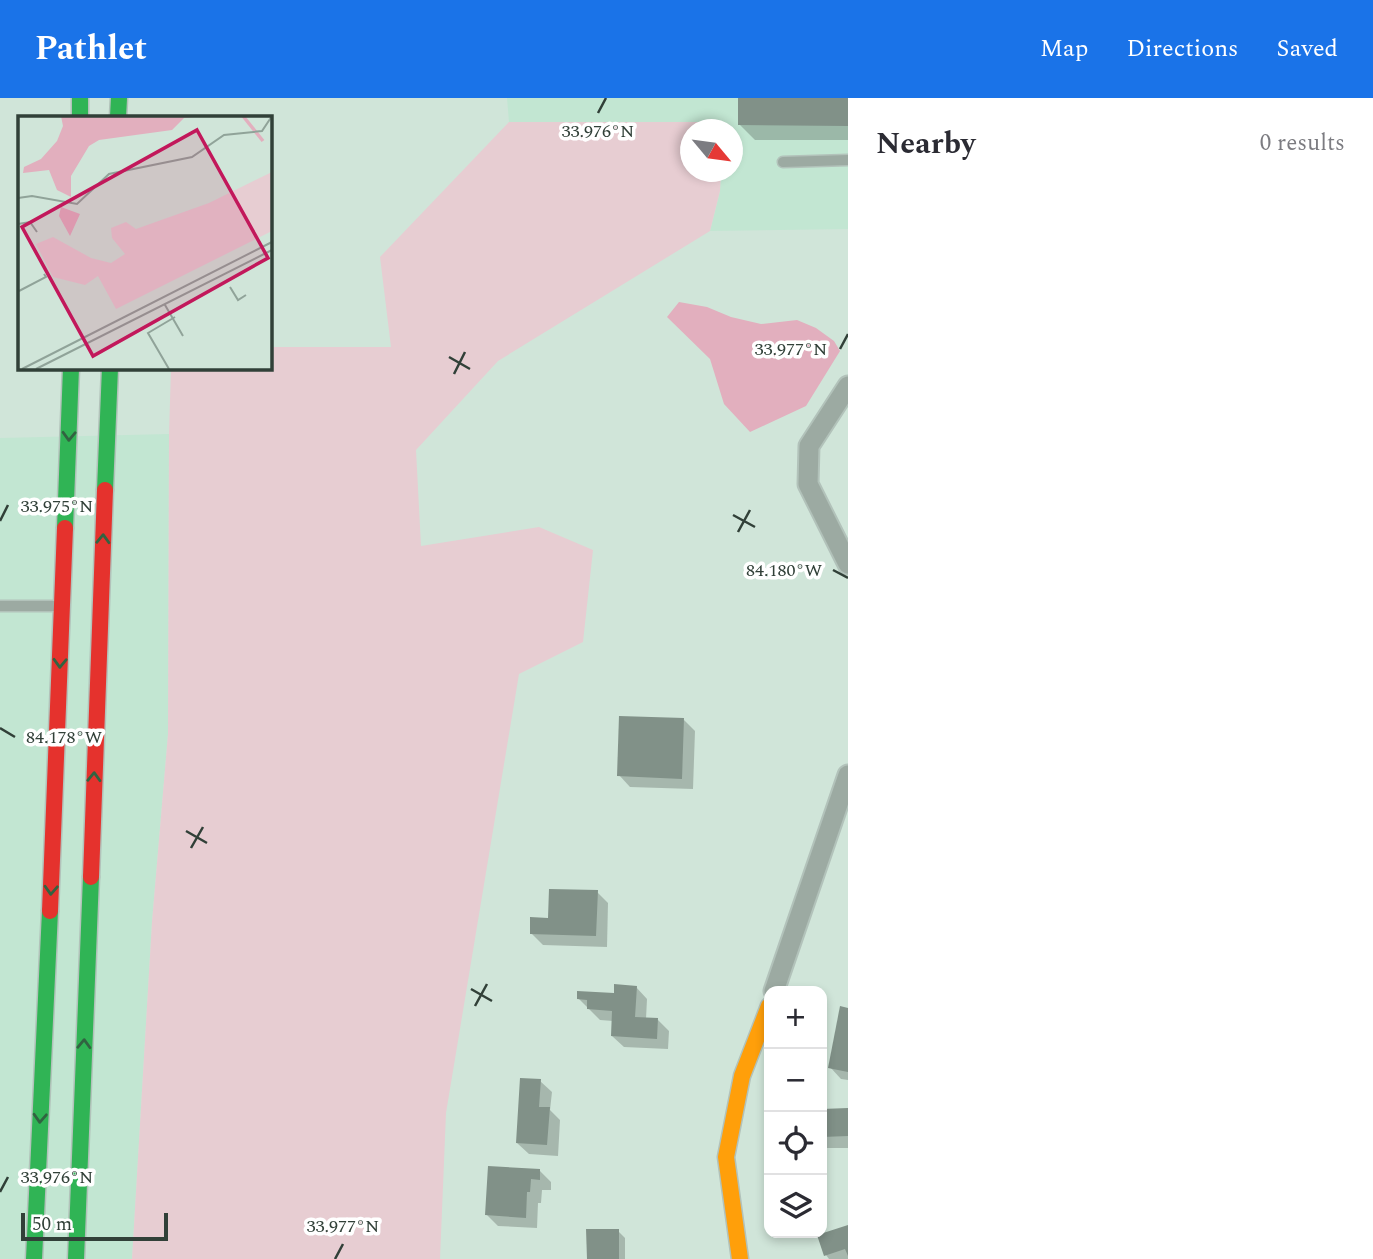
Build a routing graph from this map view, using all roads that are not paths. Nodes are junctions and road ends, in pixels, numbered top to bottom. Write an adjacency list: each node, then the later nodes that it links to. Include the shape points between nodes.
1 (80, 98): 3 (main road)
2 (119, 98): 4 (main road)
3 (80, 116)
4 (118, 116)
5 (848, 160): 6 (lane)
6 (783, 162)
7 (71, 369): 12 (main road, one-way to 12)
8 (110, 369): 17 (main road, one-way to 8, via 94,607)
9 (848, 386): 10 (street, via 808,446 807,484)
10 (848, 564)
11 (0, 606): 12 (lane)
12 (69, 606): 16 (main road, one-way to 16)
13 (848, 775): 14 (street)
14 (776, 986)
15 (764, 1019): 18 (main road, via 742,1076 726,1157)
16 (34, 1259)
17 (76, 1259)
18 (740, 1259)

